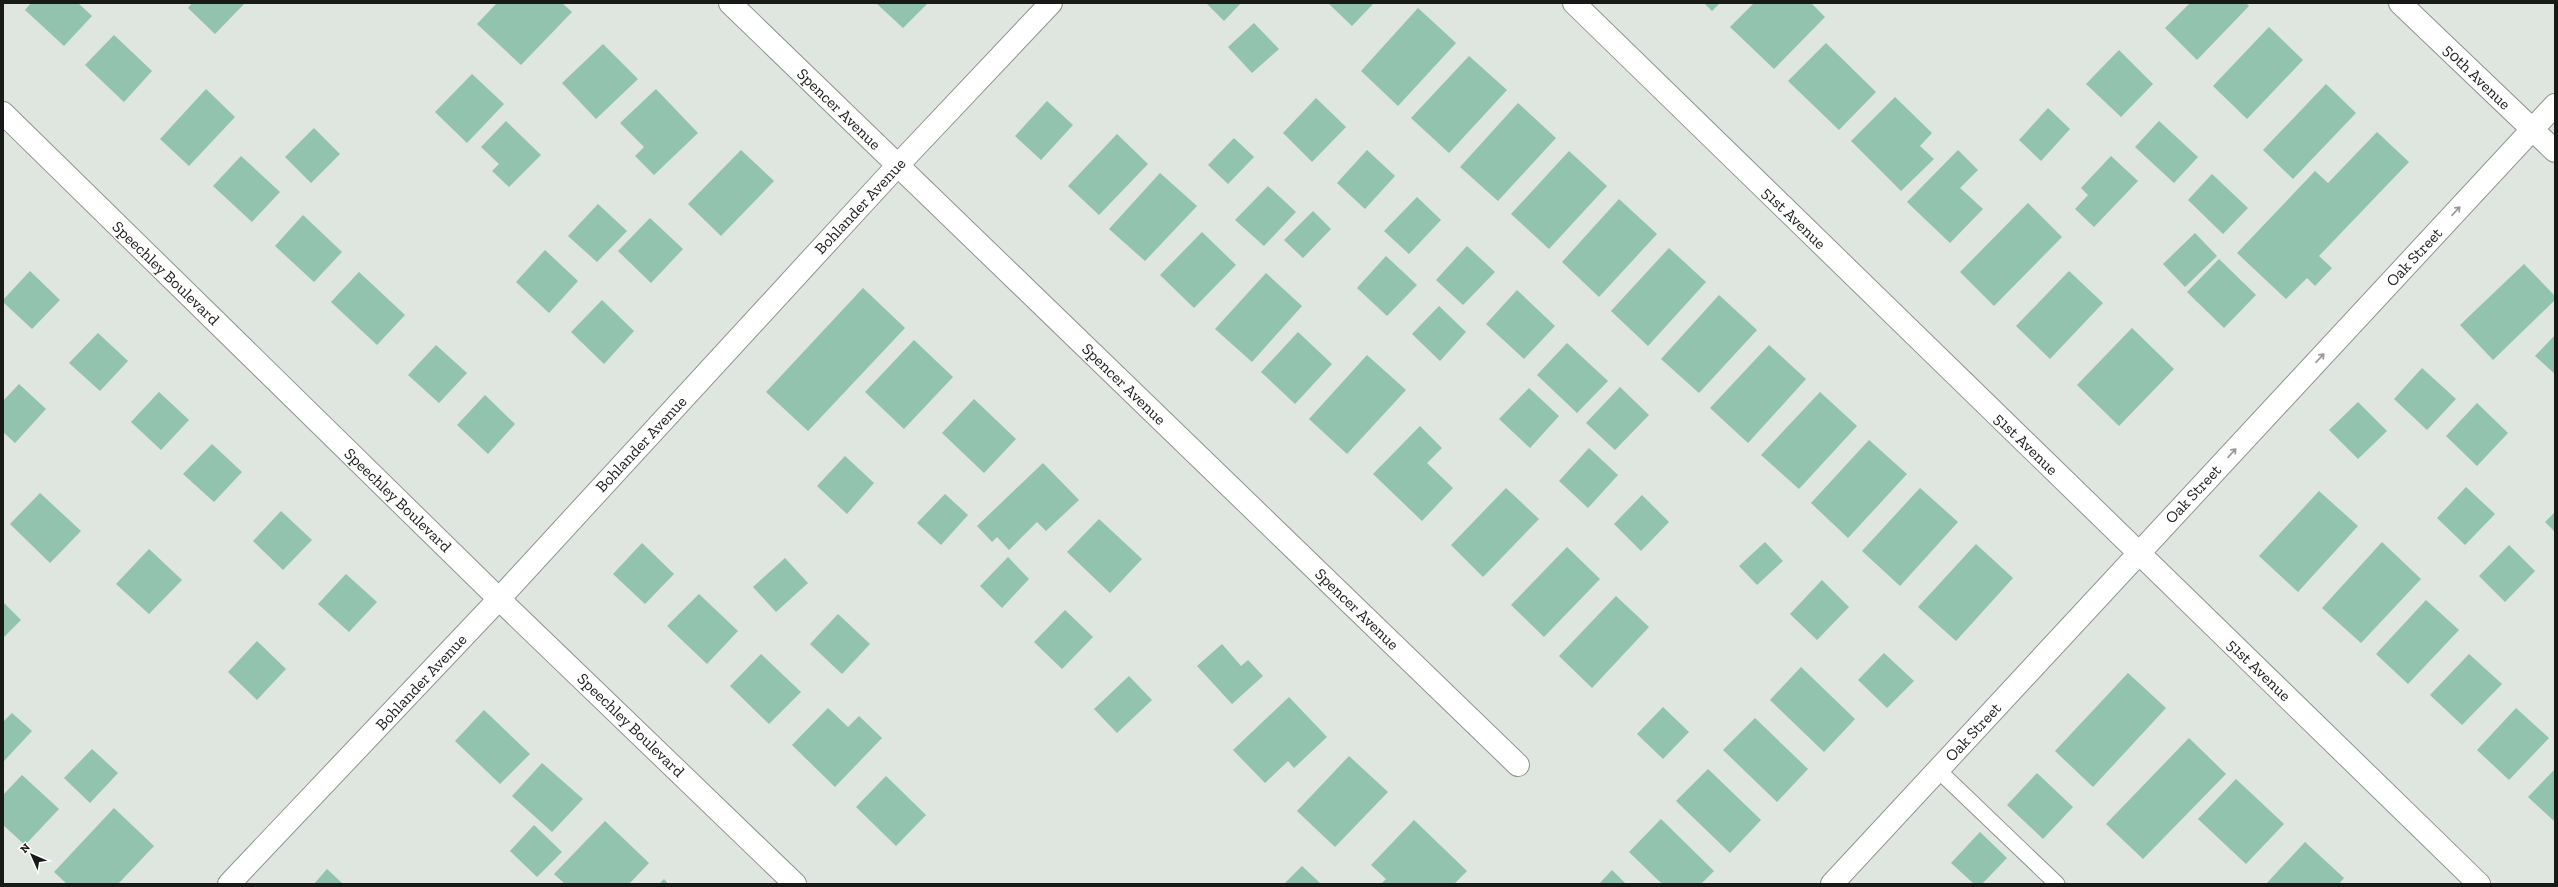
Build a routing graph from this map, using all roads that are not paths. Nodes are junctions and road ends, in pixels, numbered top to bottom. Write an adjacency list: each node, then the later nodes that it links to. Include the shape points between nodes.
1 (730, 3): 9 (street, Spencer Avenue)
2 (1051, 3): 9 (street, Bohlander Avenue)
3 (1574, 3): 10 (street, 51st Avenue)
4 (2400, 3): 7 (street, 50th Avenue)
5 (2555, 105): 7 (street, Oak Street)
6 (3, 113): 11 (street, Speechley Boulevard)
7 (2532, 129): 8 (street, 50th Avenue); 10 (street, Oak Street, one-way to 7)
8 (2555, 151)
9 (898, 165): 11 (street, Bohlander Avenue); 12 (street, Spencer Avenue)
10 (2138, 554): 13 (street, Oak Street); 18 (street, 51st Avenue)
11 (499, 599): 14 (street, Bohlander Avenue); 15 (street, Speechley Boulevard)
12 (1518, 765)
13 (1938, 770): 16 (street, Oak Street); 17 (lane)
14 (229, 884)
15 (795, 884)
16 (1832, 884)
17 (2057, 884)
18 (2479, 884)

